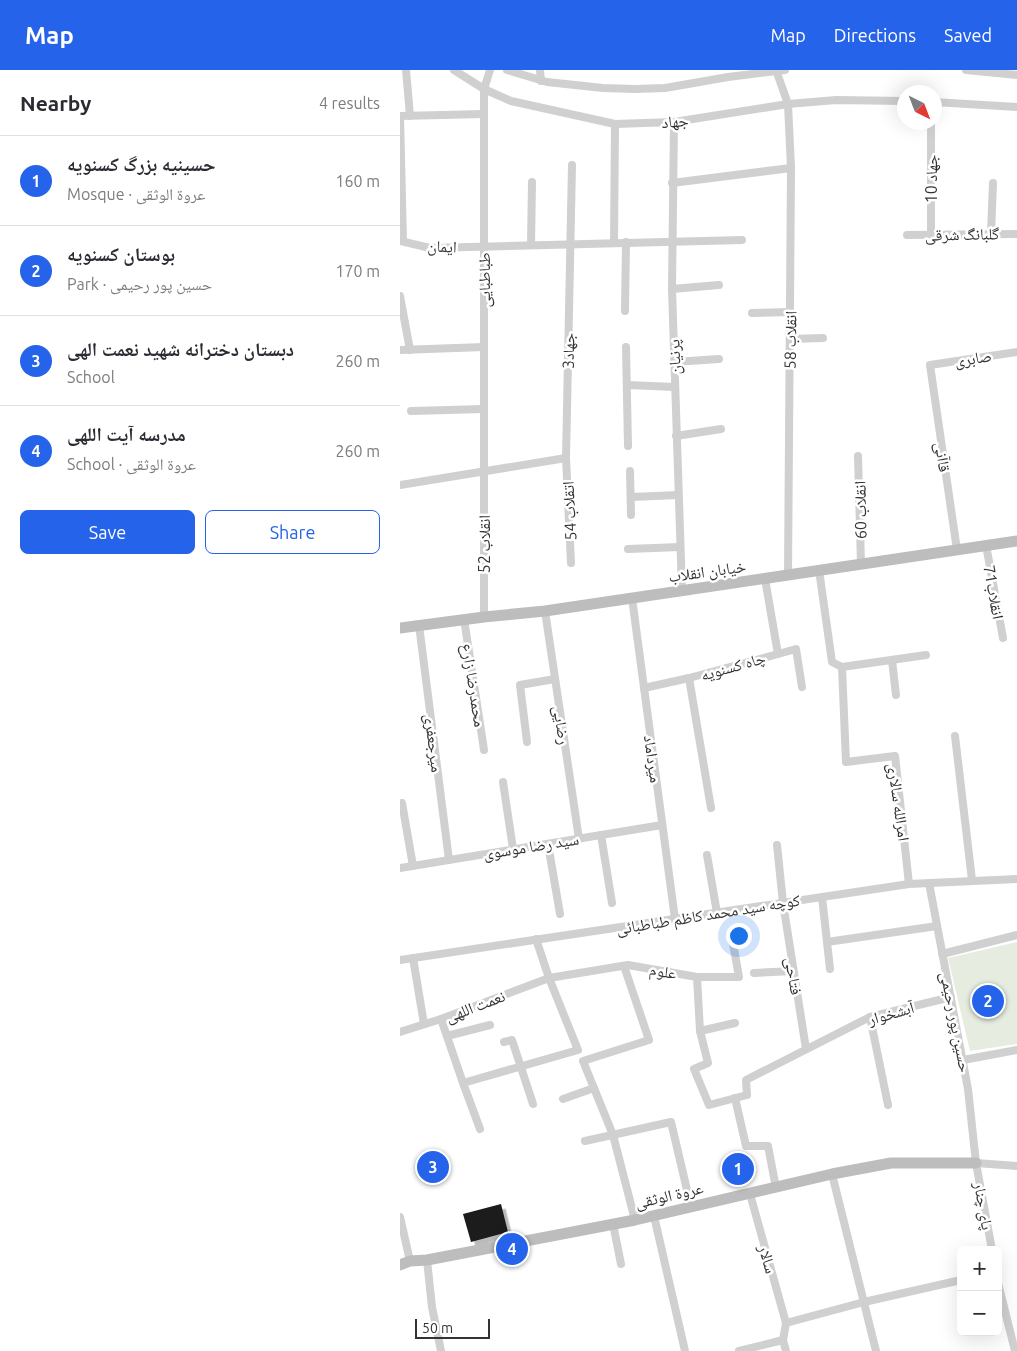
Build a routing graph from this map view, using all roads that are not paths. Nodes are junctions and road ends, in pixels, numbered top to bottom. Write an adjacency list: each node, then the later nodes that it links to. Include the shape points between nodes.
1 (406, 70): 19 (street)
2 (454, 70): 12 (street, جهاد)
3 (490, 70): 12 (street, طباطبایی)
4 (507, 70): 11 (street)
5 (540, 70): 11 (street)
6 (785, 70): 8 (street)
7 (966, 70): 10 (street)
8 (776, 71): 9 (street); 15 (street, انقلاب 58)
9 (728, 74): 11 (street, via 665,88 603,88)
10 (1017, 75)
11 (541, 81)
12 (484, 89): 17 (street, طباطبایی); 21 (street, جهاد, via 511,101)
13 (897, 102): 15 (street, جهاد, via 836,100)
14 (942, 102): 16 (street)
15 (788, 104): 20 (street, جهاد); 24 (street, انقلاب 58)
16 (1017, 106)
17 (484, 114): 19 (street); 39 (street, طباطبایی)
18 (400, 116): 19 (street); 33 (street)
19 (410, 116)
20 (674, 122): 21 (street, جهاد); 26 (street, پرنیان)
21 (615, 124): 34 (street)
22 (931, 130): 31 (street, جهاد 10)
23 (572, 165): 37 (street, جهاد3)
24 (791, 168): 26 (street); 44 (street, انقلاب 58)
25 (532, 182): 38 (street)
26 (672, 183): 36 (street, پرنیان)
27 (993, 183): 28 (street)
28 (991, 234): 29 (street, گلبانگ شرقی); 31 (street, گلبانگ شرقی)
29 (1017, 234)
30 (907, 235): 31 (street, گلبانگ شرقی)
31 (931, 235)
32 (742, 240): 36 (street)
33 (401, 241): 39 (street, ایمان, via 430,248)
34 (614, 242): 35 (street); 37 (street)
35 (626, 242): 36 (street); 43 (street)
36 (671, 242): 41 (street, پرنیان)
37 (571, 244): 38 (street); 64 (street, جهاد3)
38 (530, 245): 39 (street)
39 (484, 246): 48 (street, طباطبایی)
40 (719, 285): 41 (street)
41 (672, 289): 54 (street, پرنیان)
42 (400, 296): 51 (street)
43 (625, 311)
44 (790, 312): 45 (street); 47 (street, انقلاب 58)
45 (752, 313)
46 (823, 338): 47 (street)
47 (790, 339): 79 (street, انقلاب 58)
48 (484, 347): 51 (street); 58 (street, طباطبایی)
49 (626, 347): 56 (street)
50 (400, 350): 51 (street)
51 (410, 350)
52 (1017, 352): 55 (street, صابری)
53 (719, 359): 54 (street)
54 (674, 362): 57 (street, پرنیان)
55 (930, 365): 75 (street, قاآنی)
56 (627, 385): 57 (street); 62 (street)
57 (675, 387): 61 (street, پرنیان)
58 (484, 408): 59 (street); 65 (street, طباطبایی)
59 (411, 411)
60 (721, 429): 61 (street)
61 (676, 436): 68 (street, پرنیان)
62 (628, 446)
63 (858, 456): 77 (street, انقلاب 60)
64 (566, 458): 65 (street); 76 (street, اتقلاب 54)
65 (484, 471): 67 (street); 84 (street, انقلاب 52)
66 (630, 471): 69 (street)
67 (400, 485)
68 (678, 495): 69 (street); 73 (street, پرنیان)
69 (631, 497): 70 (street)
70 (631, 515)
71 (1017, 541): 72 (main road, خیابان انقلاب)
72 (986, 545): 75 (main road, خیابان انقلاب); 88 (street, انقلاب71)
73 (680, 547): 74 (street); 81 (street, پرنیان)
74 (628, 549)
75 (957, 550): 77 (main road, خیابان انقلاب)
76 (571, 563)
77 (861, 564): 78 (main road, خیابان انقلاب)
78 (819, 570): 79 (main road, خیابان انقلاب); 92 (street, via 832,662)
79 (788, 575): 80 (main road, خیابان انقلاب)
80 (765, 579): 81 (main road, خیابان انقلاب); 89 (street, چاه کسنویه)
81 (682, 591): 82 (main road, خیابان انقلاب)
82 (632, 598): 83 (main road, خیابان انقلاب); 96 (street, میرداماد)
83 (545, 611): 84 (main road, خیابان انقلاب); 94 (street, رضایی)
84 (484, 617): 85 (main road, خیابان انقلاب)
85 (464, 619): 86 (main road, خیابان انقلاب); 100 (street, محمدرضا زارع)
86 (419, 625): 87 (main road, خیابان انقلاب); 111 (street, میرجعفری)
87 (400, 628)
88 (1003, 638)
89 (778, 654): 93 (street, چاه کسنویه); 95 (street, via 796,649)
90 (926, 655): 91 (street)
91 (892, 660): 92 (street); 97 (street)
92 (842, 667): 117 (street, امرالله سالاری, via 846,762 895,756)
93 (689, 678): 96 (street, چاه کسنویه); 103 (street)
94 (555, 679): 99 (street, via 520,685); 106 (street, رضایی)
95 (802, 687)
96 (644, 688): 104 (street, میرداماد)
97 (896, 695)
98 (955, 736): 115 (street)
99 (527, 742)
100 (484, 750)
101 (502, 782): 109 (street)
102 (402, 803): 112 (street)
103 (711, 808)
104 (662, 825): 105 (street, سید رضا موسوی); 123 (street, میرداماد)
105 (601, 835): 106 (street, سید رضا موسوی); 119 (street)
106 (579, 839): 107 (street, سید رضا موسوی)
107 (548, 844): 109 (street, سید رضا موسوی); 122 (street)
108 (777, 845): 120 (street, فتاحی)
109 (513, 849): 111 (street, سید رضا موسوی)
110 (708, 855): 121 (street)
111 (449, 860): 112 (street, سید رضا موسوی)
112 (413, 866): 113 (street, سید رضا موسوی)
113 (400, 868)
114 (1017, 879): 115 (street, کوچه سید محمد کاظم طباطبائی)
115 (972, 880): 116 (street, کوچه سید محمد کاظم طباطبائی)
116 (929, 882): 117 (street, کوچه سید محمد کاظم طباطبائی); 124 (street, حسین پور رحیمی)
117 (909, 884): 118 (street, کوچه سید محمد کاظم طباطبائی)
118 (822, 897): 120 (street, کوچه سید محمد کاظم طباطبائی); 128 (street)
119 (612, 903)
120 (783, 903): 121 (street, کوچه سید محمد کاظم طباطبائی); 134 (street, فتاحی)
121 (717, 913): 123 (street, کوچه سید محمد کاظم طباطبائی)
122 (560, 914)
123 (675, 919): 127 (street, کوچه سید محمد کاظم طباطبائی)
124 (937, 926): 128 (street); 129 (street, حسین پور رحیمی)
125 (1017, 935): 129 (street)
126 (732, 938): 136 (street, علوم, via 738,977)
127 (536, 939): 130 (street, کوچه سید محمد کاظم طباطبائی); 137 (street)
128 (827, 942): 133 (street)
129 (942, 954): 138 (street, حسین پور رحیمی)
130 (413, 958): 131 (street, کوچه سید محمد کاظم طباطبائی); 142 (street)
131 (400, 960)
132 (624, 966): 136 (street, علوم); 137 (street, علوم); 152 (street, via 649,1040)
133 (830, 969)
134 (793, 971): 135 (street); 148 (street, فتاحی)
135 (754, 972)
136 (697, 977): 145 (street)
137 (549, 978): 140 (street, نعمت اللهی); 149 (street)
138 (951, 997): 139 (street, آبشخوار); 151 (street, حسین پور رحیمی)
139 (870, 1016): 148 (street, آبشخوار); 159 (street)
140 (441, 1019): 142 (street, نعمت اللهی); 146 (street)
141 (735, 1023): 145 (street)
142 (424, 1024): 144 (street, نعمت اللهی)
143 (490, 1025): 146 (street)
144 (400, 1032)
145 (700, 1032): 157 (street, via 708,1064 694,1070 709,1105)
146 (447, 1036): 154 (street)
147 (504, 1042): 153 (street, via 512,1040)
148 (806, 1049): 157 (street, آبشخوار, via 746,1080 747,1095)
149 (578, 1050): 152 (street); 153 (street)
150 (1017, 1050): 151 (street)
151 (963, 1060): 163 (street, حسین پور رحیمی)
152 (583, 1061): 155 (street)
153 (521, 1066): 154 (street); 158 (street)
154 (464, 1083): 160 (street)
155 (594, 1088): 156 (street); 161 (street)
156 (563, 1098)
157 (735, 1098): 166 (street, via 746,1146 768,1146)
158 (532, 1104)
159 (888, 1105)
160 (480, 1129)
161 (612, 1135): 162 (street); 168 (street, via 670,1122); 171 (street)
162 (585, 1141)
163 (976, 1163): 164 (street); 165 (main road, عروة الوثقی, via 891,1162); 173 (street, پای چنار)
164 (1017, 1166)
165 (832, 1174): 166 (main road, عروة الوثقی); 179 (street)
166 (776, 1188): 167 (main road, عروة الوثقی)
167 (750, 1194): 168 (main road, عروة الوثقی); 180 (street, سالار)
168 (691, 1207): 169 (main road, عروة الوثقی)
169 (654, 1216): 171 (main road, عروة الوثقی); 183 (street)
170 (400, 1217): 175 (street)
171 (635, 1220): 172 (main road, عروة الوثقی)
172 (613, 1224): 174 (main road, عروة الوثقی); 176 (street)
173 (991, 1246)
174 (427, 1260): 175 (main road, عروة الوثقی); 182 (street)
175 (405, 1263)
176 (621, 1264)
177 (957, 1281): 179 (street)
178 (1000, 1291): 187 (street)
179 (864, 1302): 180 (street); 186 (street)
180 (786, 1323): 181 (street)
181 (782, 1340): 184 (street); 185 (street)
182 (441, 1351)
183 (685, 1351)
184 (739, 1351)
185 (786, 1351)
186 (876, 1351)
187 (1015, 1351)

